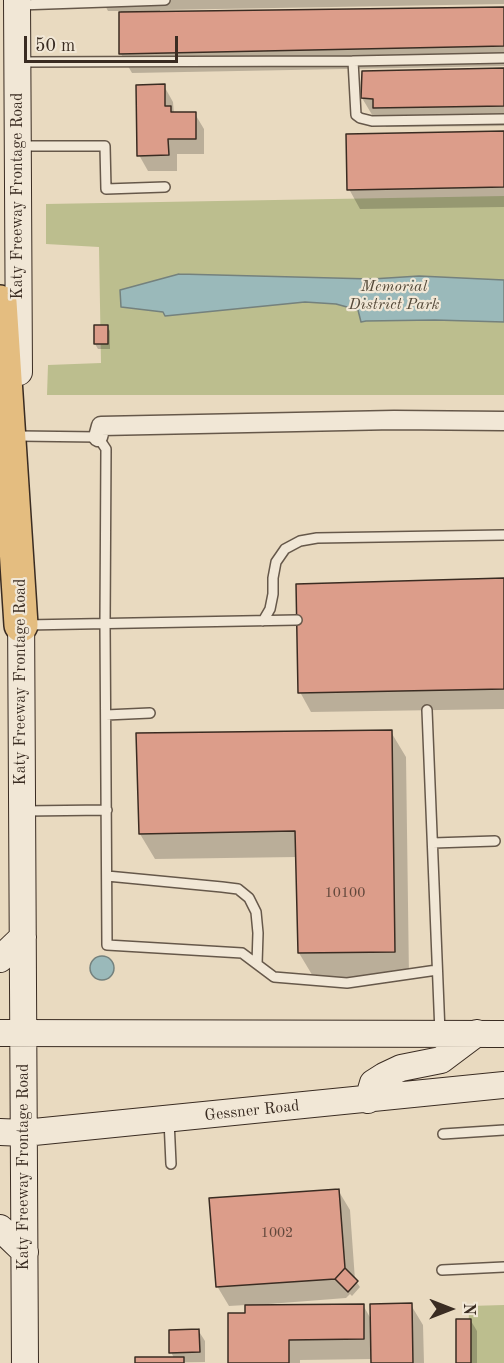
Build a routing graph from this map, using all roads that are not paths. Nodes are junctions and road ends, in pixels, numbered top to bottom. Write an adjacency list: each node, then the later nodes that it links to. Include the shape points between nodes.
1 (165, 0): 2 (lane)
2 (17, 2): 5 (main road, Katy Freeway Frontage Road)
3 (504, 58): 4 (lane)
4 (353, 61): 5 (lane); 6 (lane, via 356,115 360,118)
5 (17, 62): 7 (main road, Katy Freeway Frontage Road)
6 (504, 119)
7 (18, 146): 8 (lane, via 105,146 106,189); 11 (main road, Katy Freeway Frontage Road)
8 (165, 187)
9 (0, 303): 17 (highway)
10 (504, 421): 12 (street, via 101,426)
11 (20, 436): 12 (lane); 17 (main road, Katy Freeway Frontage Road)
12 (98, 437): 16 (lane, via 106,449)
13 (504, 535): 14 (lane, via 300,541 285,549 276,562 270,609)
14 (263, 621): 15 (lane); 16 (lane)
15 (297, 621)
16 (105, 624): 17 (lane); 20 (lane)
17 (21, 625): 22 (main road, Katy Freeway Frontage Road)
18 (427, 710): 24 (lane)
19 (150, 713): 20 (lane)
20 (106, 715): 21 (lane)
21 (107, 810): 22 (lane); 25 (lane)
22 (22, 811): 26 (main road, Katy Freeway Frontage Road)
23 (495, 841): 24 (lane)
24 (432, 843): 29 (lane)
25 (107, 876): 28 (lane, via 238,889 249,898 256,912); 28 (lane, via 107,945 242,953)
26 (22, 937): 27 (main road); 30 (main road, Katy Freeway Frontage Road)
27 (0, 959)
28 (256, 964): 29 (lane, via 274,977 347,984)
29 (437, 970): 31 (lane)
30 (12, 1033): 31 (main road); 38 (main road, Katy Freeway Frontage Road)
31 (440, 1033): 32 (main road)
32 (477, 1033): 33 (main road); 35 (main road, via 441,1060 401,1068 384,1076 373,1083)
33 (504, 1034)
34 (504, 1085): 35 (main road, Gessner Road)
35 (368, 1100): 36 (main road, Gessner Road)
36 (169, 1120): 38 (main road, Gessner Road); 40 (lane)
37 (504, 1130): 39 (lane)
38 (12, 1133): 42 (main road, Katy Freeway Frontage Road)
39 (443, 1134)
40 (171, 1164)
41 (0, 1228): 42 (main road)
42 (25, 1252): 45 (main road, Katy Freeway Frontage Road)
43 (504, 1268): 44 (lane)
44 (442, 1270)
45 (25, 1363)

